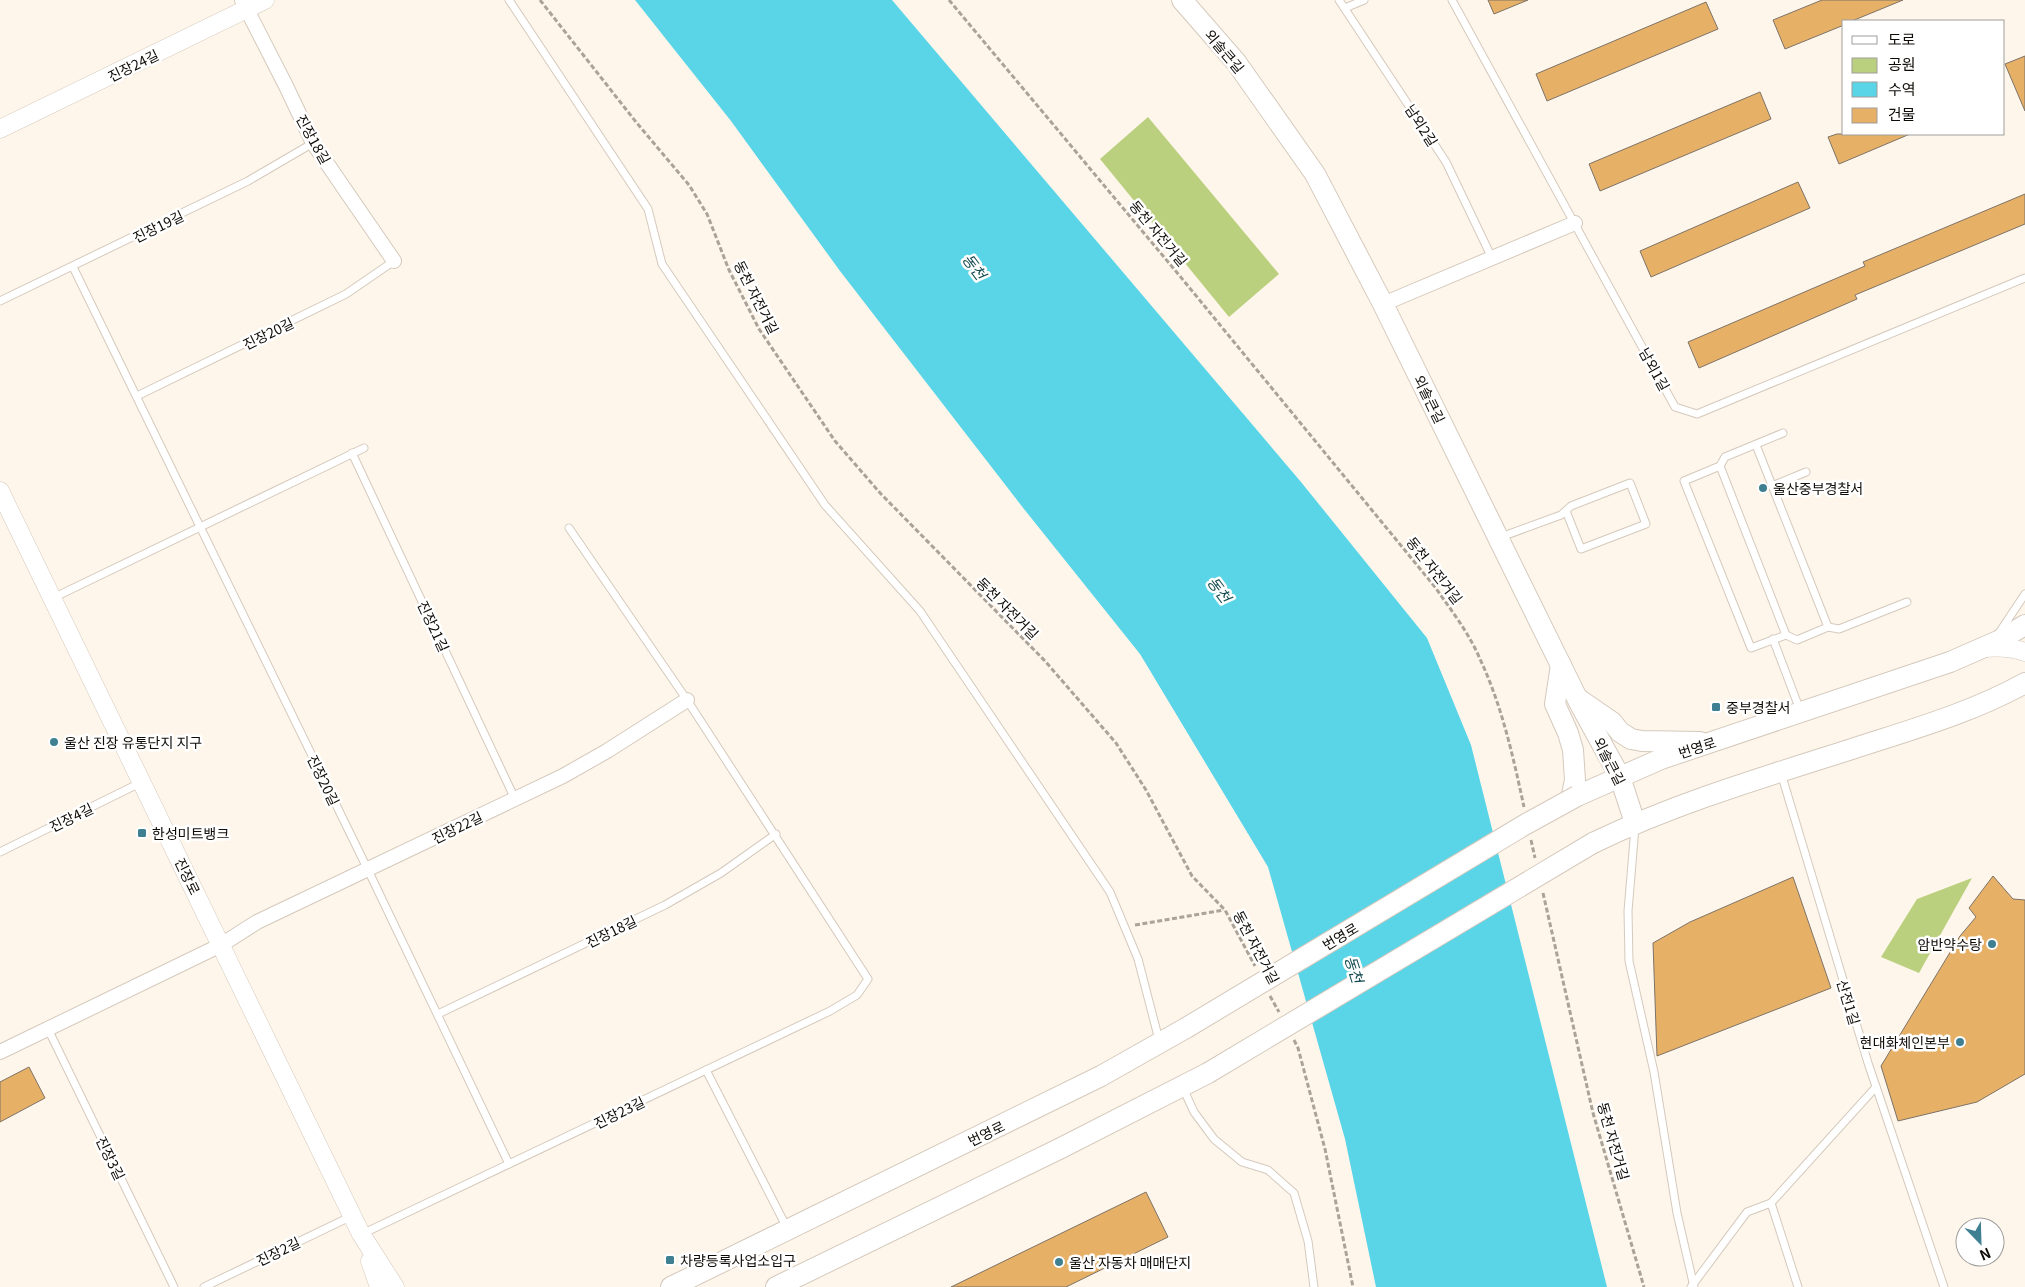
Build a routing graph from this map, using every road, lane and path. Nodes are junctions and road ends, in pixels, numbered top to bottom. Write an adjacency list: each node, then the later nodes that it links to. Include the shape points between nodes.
1 (265, 0): 9 (street, 진장24길)
2 (509, 0): 70 (lane, via 648,209 662,264 825,505 920,611 1110,892 1138,959)
3 (540, 0): 61 (path, 동천 자전거길, via 689,186 707,214 729,270 759,329 835,441 881,494 1045,660 1116,742 1192,876)
4 (949, 0): 53 (path, 동천 자전거길, via 1436,587 1480,657 1494,691)
5 (1182, 0): 19 (main road, 외솔큰길, via 1236,62 1315,174)
6 (1339, 0): 10 (lane, 남외2길)
7 (1364, 0): 10 (lane)
8 (1452, 0): 13 (lane, 남외1길)
9 (244, 5): 11 (street, 진장24길); 12 (street, 진장18길)
10 (1345, 8): 14 (lane, 남외2길, via 1446,162)
11 (0, 129)
12 (312, 143): 15 (street, 진장18길); 16 (lane, 진장19길, via 248,181)
13 (1575, 223): 14 (street); 17 (lane, 남외1길, via 1676,407 1697,414)
14 (1492, 258): 19 (street)
15 (394, 261): 20 (lane, 진장20길, via 346,294)
16 (73, 267): 18 (lane, 진장19길); 20 (lane, 진장20길)
17 (2025, 278)
18 (0, 301)
19 (1383, 304): 32 (main road, 외솔큰길)
20 (137, 396): 30 (lane, 진장20길)
21 (1783, 433): 22 (lane)
22 (1756, 445): 25 (lane, via 1725,457); 27 (lane)
23 (364, 448): 24 (lane)
24 (352, 454): 30 (lane); 52 (lane, 진장21길)
25 (1720, 466): 38 (lane); 39 (lane, via 1684,481 1751,648)
26 (1806, 472): 27 (lane)
27 (1772, 486): 37 (lane)
28 (0, 491): 34 (street, 진장로)
29 (1566, 511): 29 (lane, via 1571,506 1630,483 1646,524 1581,549); 32 (lane)
30 (201, 527): 34 (lane); 59 (lane, 진장20길)
31 (569, 528): 45 (lane)
32 (1498, 538): 42 (main road, 외솔큰길)
33 (2025, 594): 40 (lane, via 2008,622)
34 (53, 599): 50 (street, 진장로)
35 (1907, 602): 37 (lane, via 1839,629)
36 (2025, 625): 40 (main road, 번영로)
37 (1828, 627): 38 (lane, via 1797,640)
38 (1786, 634): 39 (lane)
39 (1773, 639): 46 (lane)
40 (1983, 648): 41 (street, via 2000,647); 46 (main road, 번영로, via 1913,676)
41 (2025, 652)
42 (1561, 665): 44 (main road, 외솔큰길); 51 (main road, via 1555,704 1573,750)
43 (2025, 683): 48 (main road, via 1972,708)
44 (1577, 698): 47 (main road, via 1631,739); 49 (main road, 외솔큰길)
45 (687, 700): 52 (street, 진장22길, via 607,751); 55 (lane)
46 (1801, 713): 47 (main road, 번영로)
47 (1712, 742): 49 (main road, 번영로)
48 (1781, 771): 54 (main road, via 1678,805); 74 (lane, 산전1길)
49 (1620, 777): 51 (main road, 번영로); 54 (main road, 외솔큰길)
50 (143, 782): 57 (lane, 진장4길); 63 (street, 진장로)
51 (1574, 798): 70 (main road, 번영로, bridge)
52 (515, 799): 59 (street, 진장22길)
53 (1526, 817)
54 (1635, 823): 73 (main road, bridge, via 1592,843); 80 (lane, via 1628,911 1629,962 1654,1072 1677,1213)
55 (776, 834): 66 (lane, 진장18길, via 721,873 665,905); 72 (lane, 진장23길, via 868,979 857,995 830,1011)
56 (1531, 836): 58 (path)
57 (0, 852)
58 (1537, 865)
59 (368, 870): 63 (street, 진장22길, via 256,922); 66 (lane, 진장20길)
60 (1541, 884): 89 (path, 동천 자전거길, via 1593,1113)
61 (1225, 910): 62 (path); 64 (path, 동천 자전거길)
62 (1135, 925)
63 (221, 944): 68 (street); 77 (street, 진장로)
64 (1259, 974)
65 (1268, 990): 67 (path, 동천 자전거길)
66 (438, 1014): 75 (lane, 진장20길)
67 (1280, 1015)
68 (48, 1029): 71 (street); 81 (lane, 진장3길)
69 (1289, 1032): 88 (path, via 1298,1048 1325,1149)
70 (1160, 1043): 78 (main road, 번영로, via 1101,1076)
71 (0, 1052)
72 (706, 1070): 75 (lane, 진장23길); 78 (lane)
73 (1182, 1086): 86 (main road); 87 (lane, via 1194,1112 1214,1140 1242,1162 1268,1170 1294,1193 1308,1242)
74 (1876, 1087): 76 (lane); 91 (lane, 산전1길)
75 (509, 1164): 79 (lane, 진장23길)
76 (1771, 1203): 80 (lane, via 1747,1212); 90 (lane)
77 (352, 1215): 79 (street, 진장로); 82 (lane, 진장2길)
78 (788, 1230): 85 (main road, 번영로)
79 (361, 1234): 83 (street, 진장로); 84 (street, 진장로)
80 (1693, 1286)
81 (174, 1287)
82 (204, 1287)
83 (379, 1287)
84 (395, 1287)
85 (671, 1287)
86 (776, 1287)
87 (1314, 1287)
88 (1353, 1287)
89 (1644, 1287)
90 (1798, 1287)
91 (1944, 1287)

